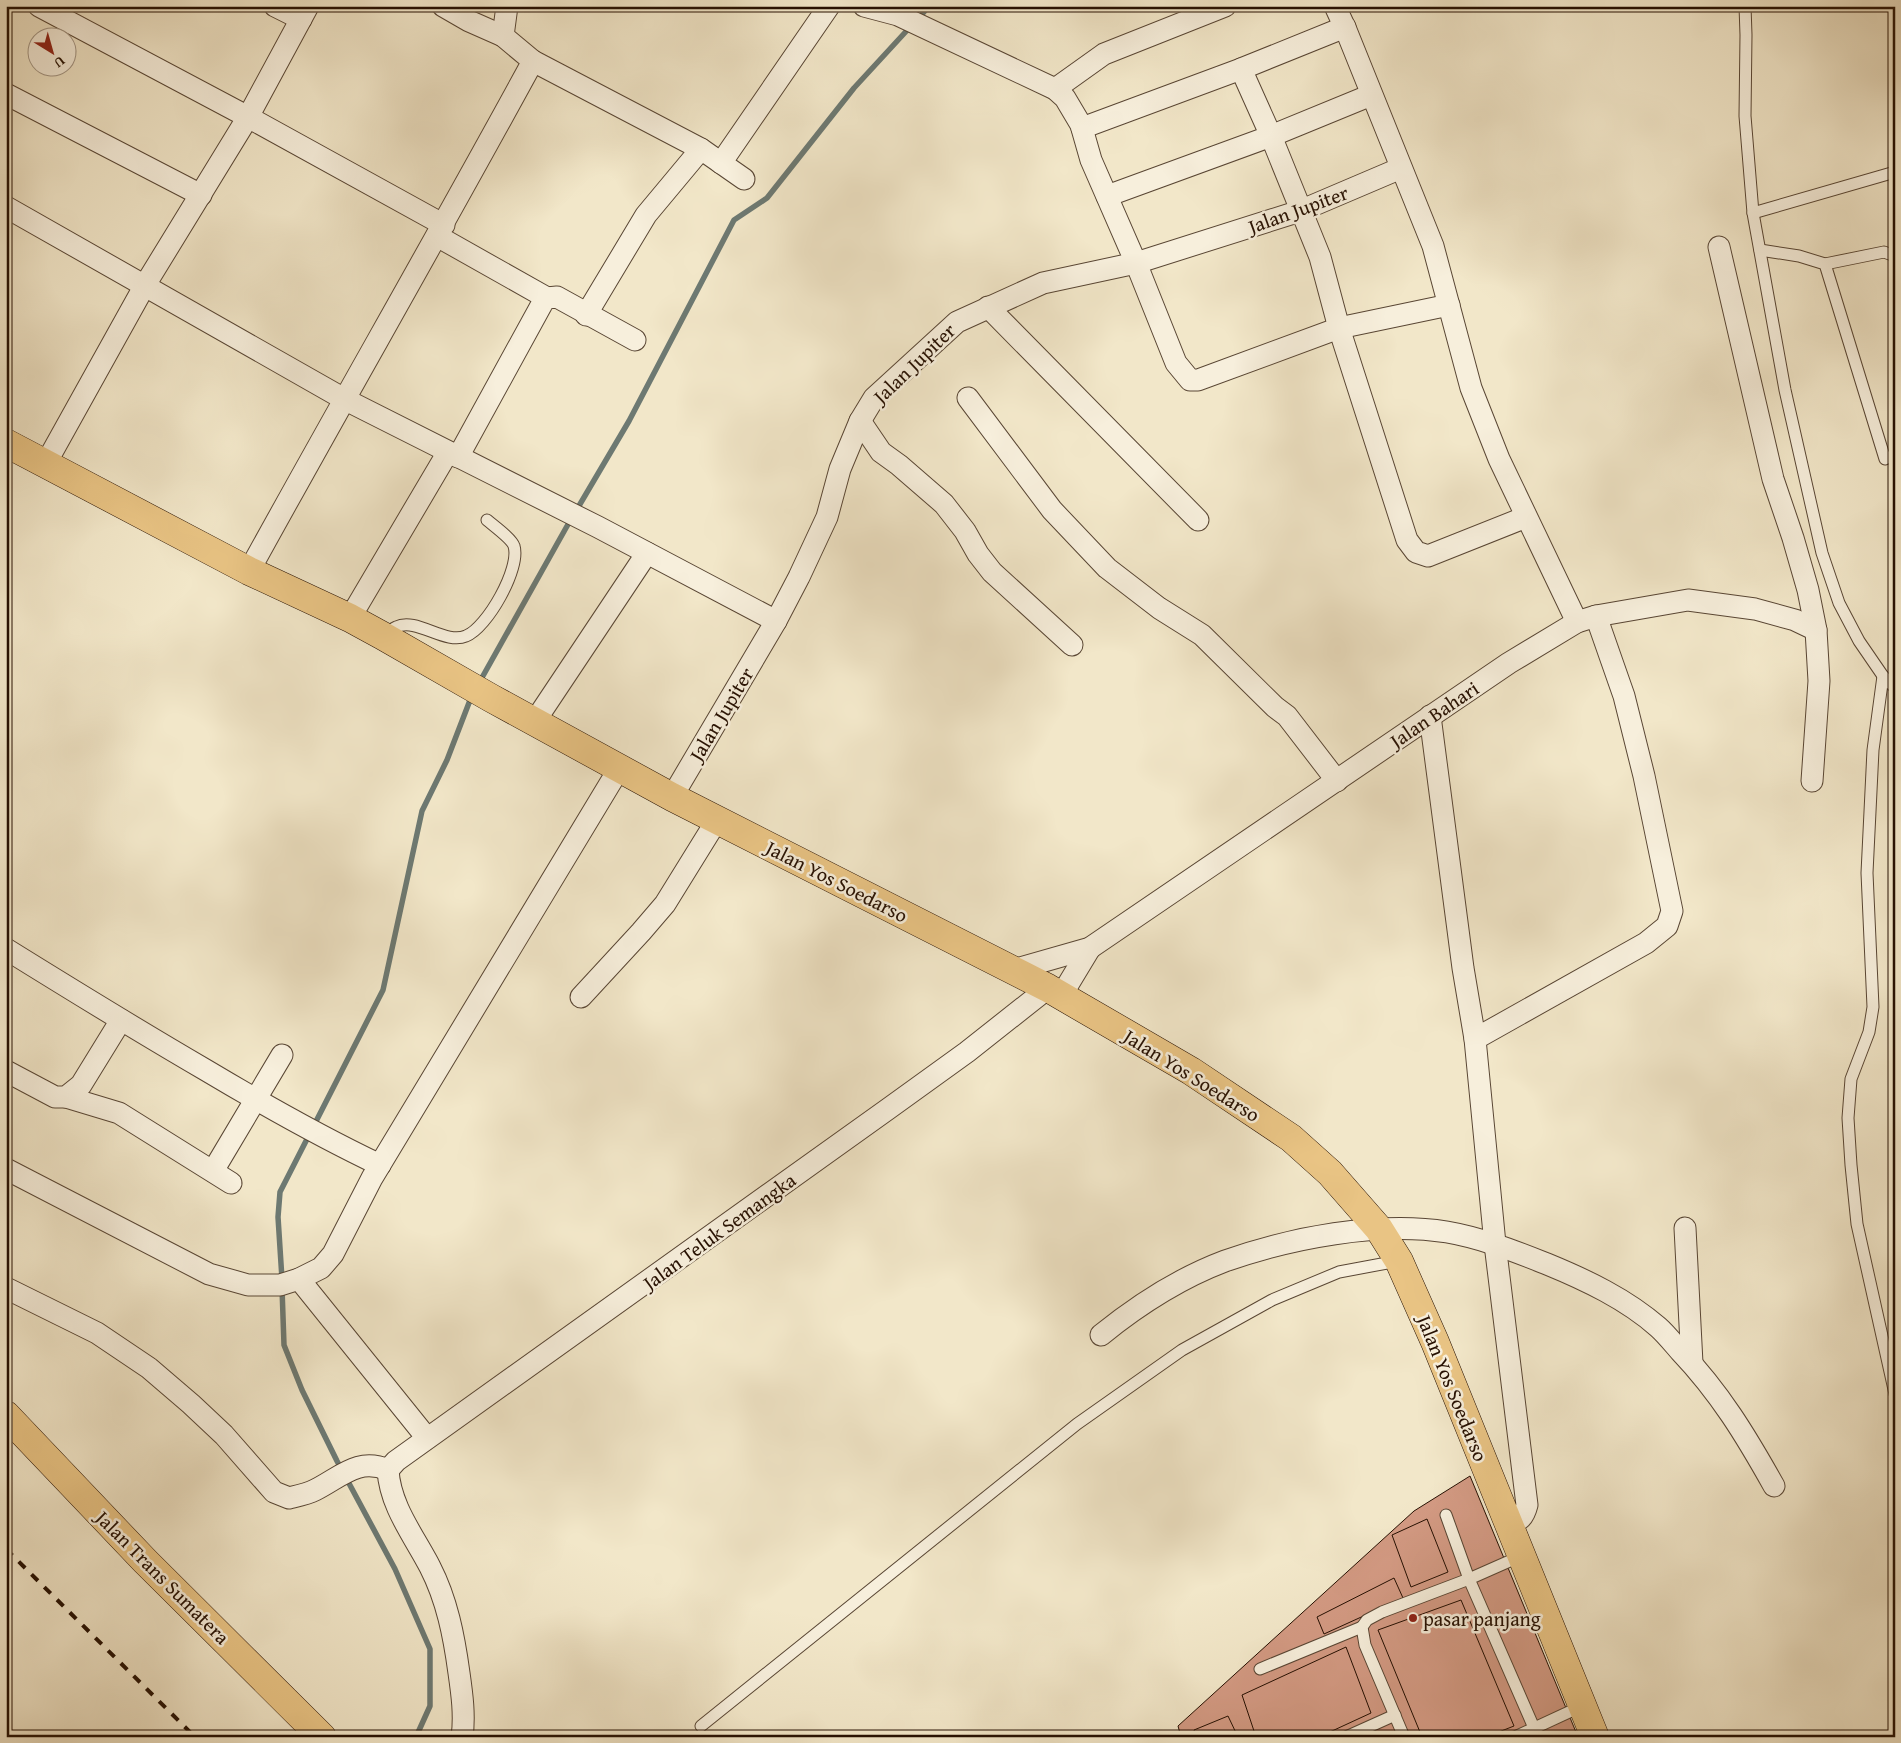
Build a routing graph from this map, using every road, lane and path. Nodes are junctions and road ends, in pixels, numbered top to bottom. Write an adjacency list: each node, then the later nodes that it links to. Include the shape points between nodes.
1 (39, 6): 18 (street)
2 (275, 6): 10 (street)
3 (443, 6): 12 (street)
4 (507, 6): 12 (street)
5 (829, 6): 22 (street)
6 (865, 6): 15 (street, via 898,15)
7 (1225, 6): 15 (street, via 1104,54)
8 (1335, 6): 11 (street)
9 (1745, 6): 30 (lane, via 1745,116)
10 (305, 12): 18 (street)
11 (1345, 27): 14 (street); 17 (street)
12 (502, 36): 13 (street)
13 (533, 61): 21 (street); 31 (street)
14 (1241, 69): 19 (street); 20 (street)
15 (1055, 89): 19 (street, via 1069,104)
16 (6, 94): 26 (street)
17 (1371, 95): 20 (street); 23 (street)
18 (248, 117): 26 (street); 31 (street)
19 (1082, 128): 27 (street, via 1091,160)
20 (1271, 136): 27 (street); 29 (street)
21 (701, 149): 22 (street); 41 (street, via 646,216)
22 (721, 163): 25 (street)
23 (1401, 168): 29 (street, Jalan Jupiter); 39 (street, via 1432,246)
24 (1895, 172): 30 (lane)
25 (744, 179)
26 (201, 195): 37 (street)
27 (1107, 196): 35 (street)
28 (6, 208): 37 (street)
29 (1300, 211): 35 (street, Jalan Jupiter); 42 (street, via 1320,257)
30 (1753, 213): 33 (lane)
31 (440, 230): 38 (street); 45 (street)
32 (1719, 247): 59 (street, via 1773,479 1796,546)
33 (1760, 250): 36 (lane); 62 (lane, via 1786,390 1822,553 1839,603)
34 (1895, 256): 36 (lane, via 1884,252)
35 (1136, 263): 40 (street, Jalan Jupiter, via 1043,283); 42 (street, via 1176,363 1190,380 1198,380)
36 (1825, 264): 49 (lane, via 1885,459)
37 (145, 285): 45 (street); 50 (street)
38 (547, 298): 41 (street, via 557,298); 48 (street)
39 (1449, 305): 42 (street); 51 (street, via 1471,388 1498,459)
40 (988, 307): 46 (street, Jalan Jupiter, via 957,322 924,350 874,398); 53 (street)
41 (586, 315): 43 (street)
42 (1339, 328): 51 (street, via 1407,540 1416,552 1428,556)
43 (636, 340)
44 (968, 398): 67 (street, via 1052,510 1107,568 1159,608 1202,635 1287,716)
45 (344, 399): 48 (street); 55 (street)
46 (860, 421): 58 (street, Jalan Jupiter, via 840,469 827,517); 61 (street, via 881,452 944,504 992,572)
47 (6, 443): 50 (highway, Jalan Yos Soedarso)
48 (453, 455): 54 (street); 56 (street)
49 (1895, 455)
50 (46, 463): 55 (highway, Jalan Yos Soedarso)
51 (1526, 517): 57 (street)
52 (487, 520): 60 (lane, via 514,544 516,555 505,590 479,627 465,637 450,637 416,626 397,626)
53 (1198, 520)
54 (647, 553): 58 (street); 65 (street)
55 (249, 571): 56 (highway, Jalan Yos Soedarso)
56 (350, 618): 60 (highway, Jalan Yos Soedarso)
57 (1586, 619): 59 (street, Jalan Bahari, via 1688,600 1755,609 1795,620); 64 (street, Jalan Bahari, via 1509,663); 77 (street, via 1624,696 1672,911 1667,926 1646,943)
58 (776, 621): 69 (street, Jalan Jupiter)
59 (1816, 630): 68 (street, via 1819,681)
60 (383, 636): 65 (highway, Jalan Yos Soedarso)
61 (1072, 644)
62 (1883, 676): 63 (lane); 94 (lane, via 1873,750 1867,873 1873,1008 1869,1032 1851,1079 1848,1118 1857,1224)
63 (1895, 688)
64 (1430, 716): 67 (street, Jalan Bahari); 77 (street)
65 (535, 721): 66 (highway, Jalan Yos Soedarso)
66 (620, 767): 69 (highway, Jalan Yos Soedarso); 82 (street)
67 (1337, 781): 71 (street, Jalan Bahari)
68 (1812, 781)
69 (672, 797): 70 (highway, Jalan Yos Soedarso)
70 (717, 820): 73 (highway, Jalan Yos Soedarso); 75 (street, via 665,904)
71 (1090, 948): 73 (street, Jalan Bahari); 74 (street, Jalan Bahari)
72 (6, 949): 76 (street)
73 (1013, 970): 74 (highway, Jalan Yos Soedarso)
74 (1054, 992): 87 (highway, Jalan Yos Soedarso, via 1191,1071 1291,1138 1330,1173); 96 (street, Jalan Teluk Semangka)
75 (581, 997)
76 (121, 1020): 80 (street, via 81,1085); 81 (street)
77 (1475, 1039): 88 (street)
78 (282, 1055): 81 (street)
79 (6, 1071): 80 (street, via 55,1097)
80 (66, 1096): 84 (street, via 119,1113)
81 (256, 1100): 82 (street, via 328,1141); 84 (street)
82 (380, 1165): 90 (street, via 333,1254 321,1268)
83 (6, 1169): 90 (street, via 209,1274 248,1285 280,1285)
84 (213, 1171): 85 (street)
85 (231, 1183)
86 (1685, 1228): 93 (street)
87 (1379, 1229): 88 (street, via 1445,1232); 89 (highway, Jalan Yos Soedarso); 92 (street, via 1284,1244 1225,1261 1137,1307)
88 (1496, 1244): 93 (street, via 1571,1274 1626,1303 1659,1328); 100 (street, via 1527,1505 1518,1521)
89 (1399, 1261): 100 (highway, Jalan Yos Soedarso); 107 (lane, via 1339,1272 1280,1296 1182,1350 1076,1424)
90 (299, 1279): 96 (street)
91 (6, 1288): 97 (street, via 97,1333 148,1368 224,1435 274,1492 289,1498 314,1490 362,1466 372,1465)
92 (1101, 1334)
93 (1692, 1363): 98 (street, via 1744,1433)
94 (1895, 1394)
95 (6, 1415): 109 (highway, Jalan Trans Sumatera)
96 (427, 1438): 97 (street, Jalan Teluk Semangka, via 396,1460)
97 (388, 1470): 110 (street, via 395,1503 431,1569 447,1607 461,1686)
98 (1774, 1486)
99 (1446, 1515): 102 (lane)
100 (1508, 1524): 101 (highway, Jalan Yos Soedarso)
101 (1521, 1556): 102 (lane); 105 (highway, Jalan Yos Soedarso)
102 (1469, 1579): 103 (lane, via 1382,1612 1367,1620); 108 (lane)
103 (1362, 1627): 104 (lane); 106 (lane, via 1365,1645)
104 (1260, 1669)
105 (1582, 1706): 108 (lane); 114 (highway, Jalan Yos Soedarso)
106 (1395, 1715): 111 (lane); 112 (lane)
107 (701, 1726)
108 (1536, 1733): 113 (lane)
109 (322, 1737)
110 (462, 1737)
111 (1346, 1737)
112 (1404, 1737)
113 (1515, 1737)
114 (1595, 1737)

